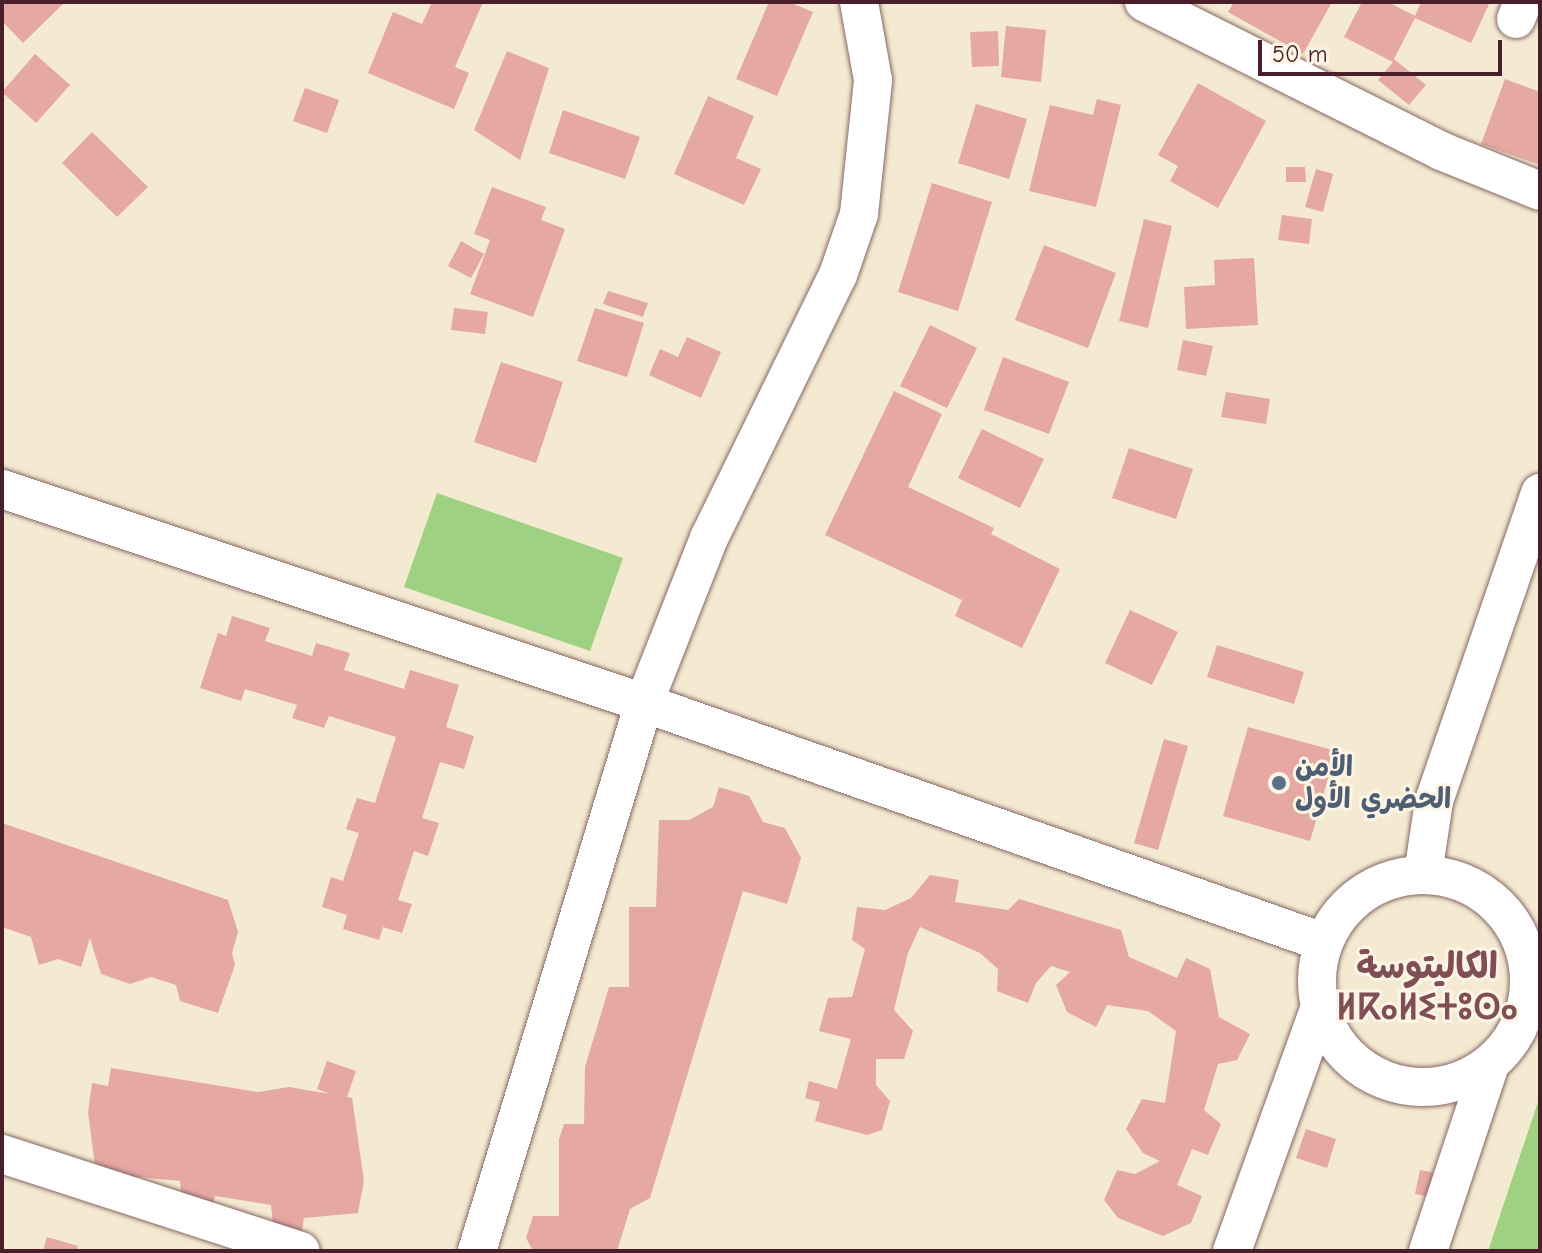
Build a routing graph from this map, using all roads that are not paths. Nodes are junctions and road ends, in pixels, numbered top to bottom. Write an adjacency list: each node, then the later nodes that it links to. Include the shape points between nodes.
1 (859, 2): 6 (street, via 873,80 859,214 838,275 709,538)
2 (1144, 2): 3 (street, via 1441,151)
3 (1540, 191)
4 (2, 489): 6 (street)
5 (1540, 493): 7 (street, via 1434,801)
6 (644, 703): 8 (street); 14 (street)
7 (1423, 874): 8 (street, via 1368,889 1341,912); 9 (street, via 1471,886 1499,907 1520,936)
8 (1323, 942): 10 (street, via 1316,976)
9 (1534, 1007): 11 (street)
10 (1319, 1010): 11 (street, via 1334,1041 1358,1067 1390,1083 1424,1088 1459,1082); 15 (street)
11 (1490, 1065): 16 (street)
12 (2, 1154): 13 (street)
13 (301, 1251)
14 (477, 1251)
15 (1232, 1251)
16 (1428, 1251)

